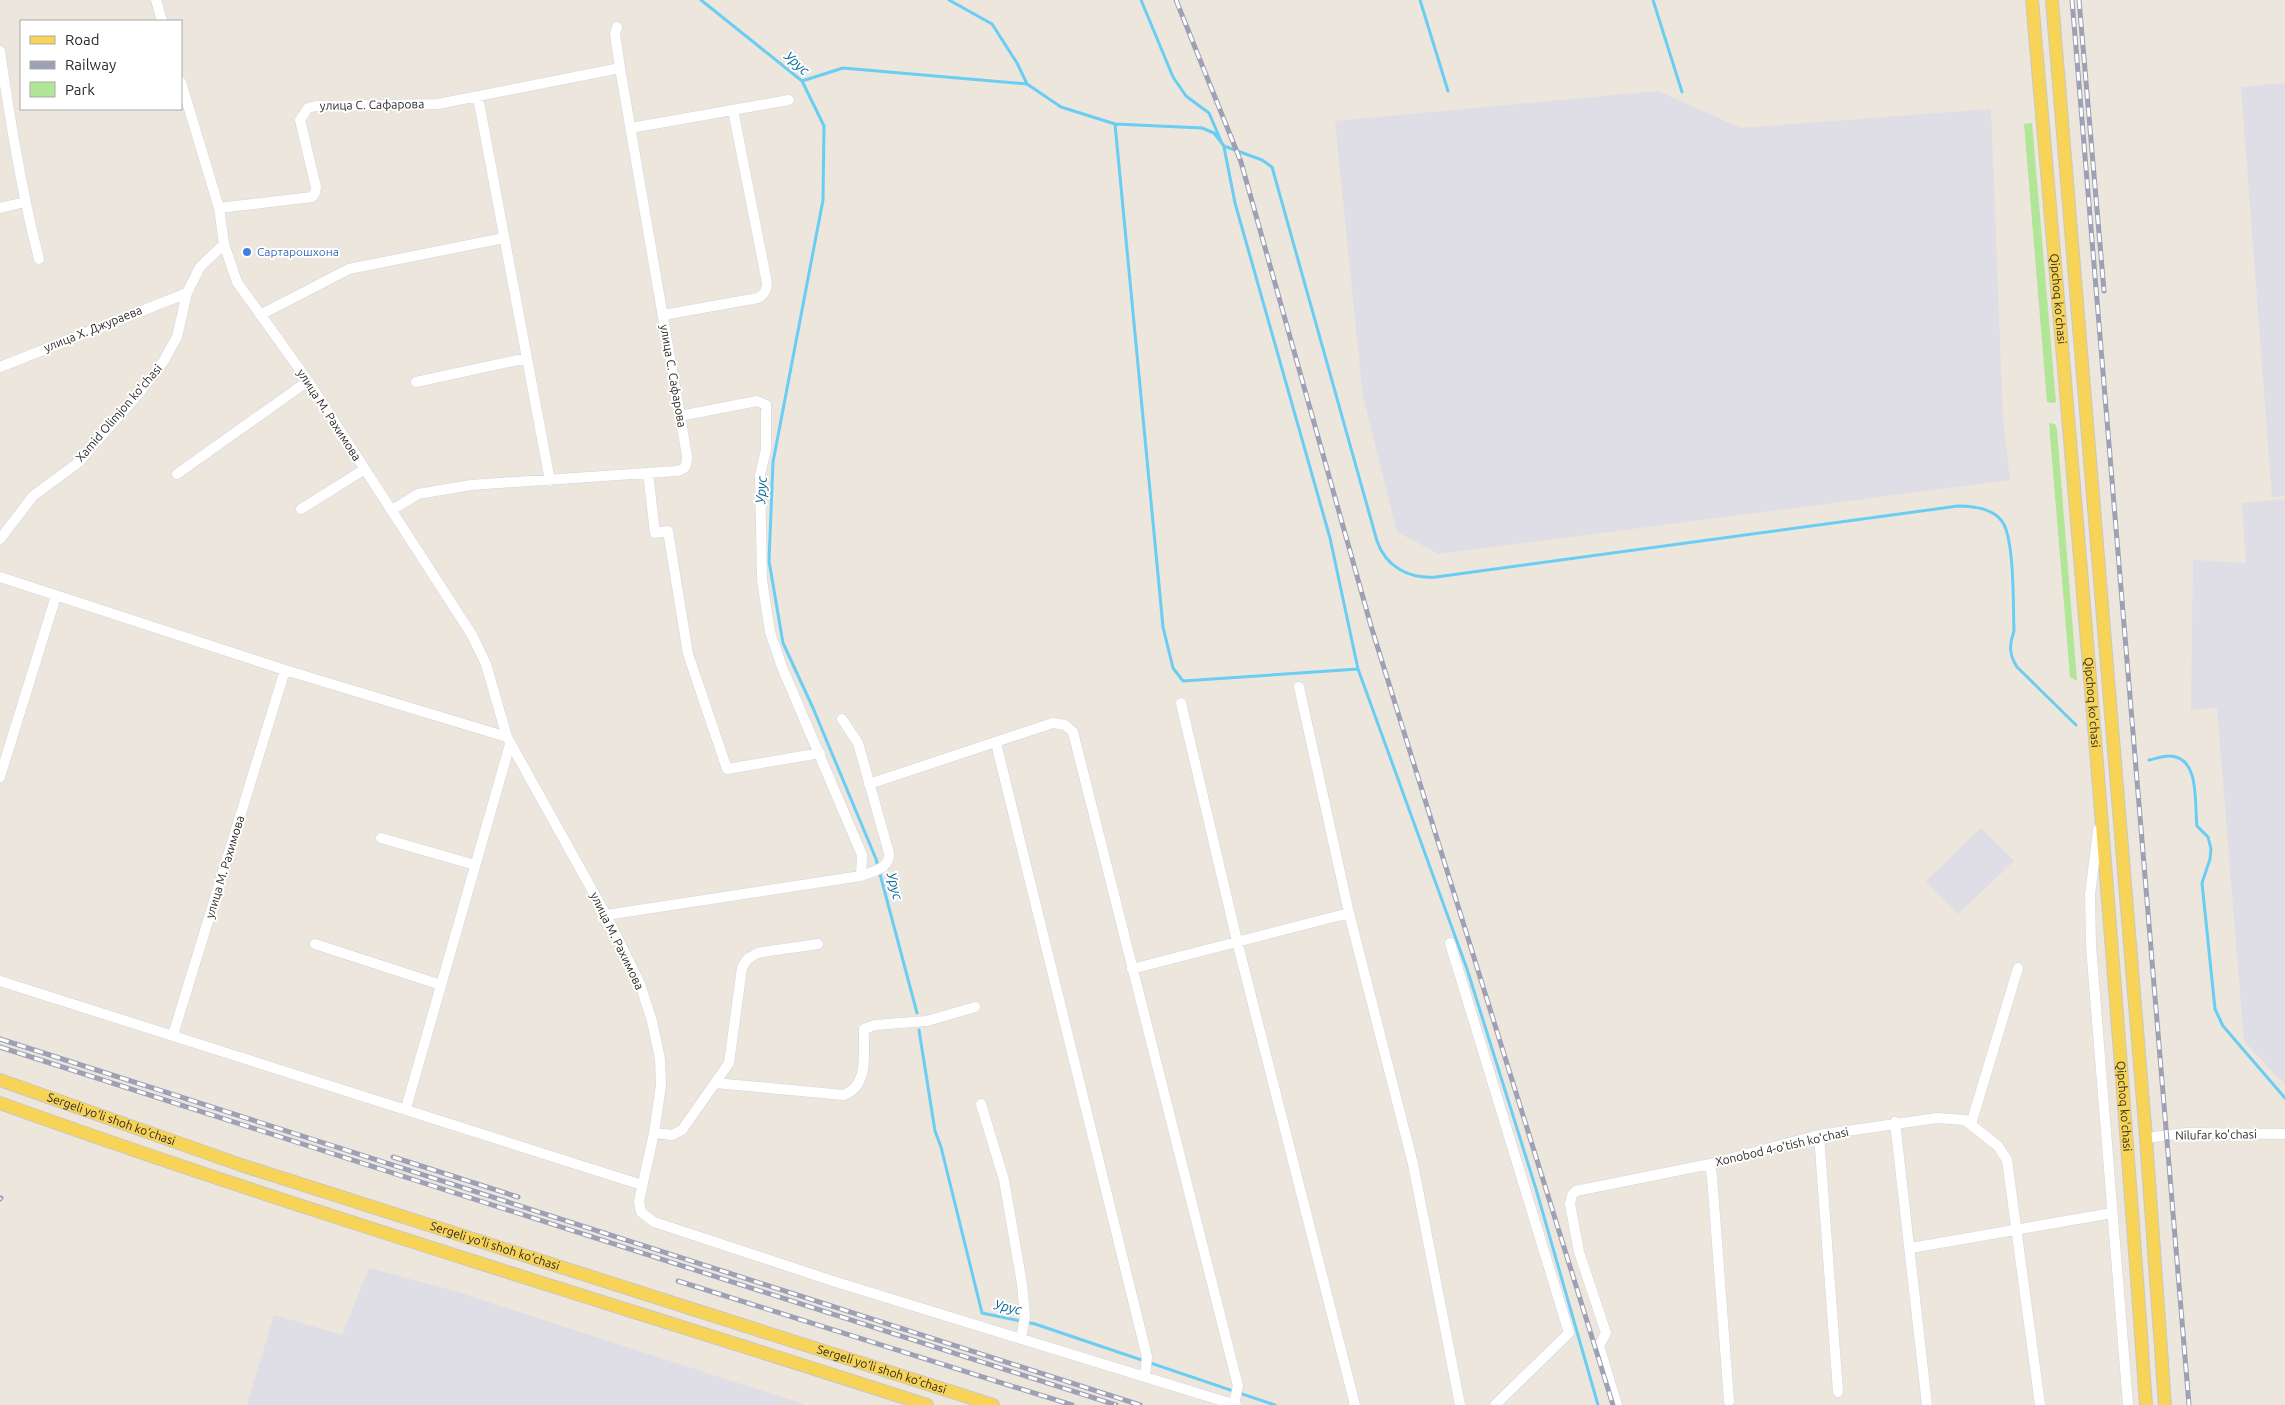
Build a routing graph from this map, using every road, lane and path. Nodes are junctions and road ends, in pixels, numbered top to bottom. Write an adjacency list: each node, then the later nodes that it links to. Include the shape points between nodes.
1 (156, 0): 4 (street)
2 (2032, 0): 39 (main road, Qipchoq ko'chasi)
3 (2052, 0): 38 (main road, Qipchoq ko'chasi)
4 (162, 20)
5 (617, 27): 7 (street, улица С. Сафарова, via 615,34)
6 (0, 51): 13 (street)
7 (620, 68): 9 (street, улица С. Сафарова); 12 (street, улица С. Сафарова)
8 (182, 85): 15 (street, улица М. Рахимова)
9 (478, 96): 15 (street, улица С. Сафарова, via 438,104 308,108 300,120 316,187 312,197); 16 (street)
10 (789, 100): 11 (street)
11 (733, 110): 12 (street); 21 (street, via 766,290 758,298)
12 (631, 128): 21 (street, улица С. Сафарова)
13 (24, 202): 14 (street); 18 (street)
14 (0, 208)
15 (219, 208): 17 (street, улица М. Рахимова)
16 (504, 238): 20 (street, via 349,269); 22 (street)
17 (224, 244): 19 (street, Xamid Olimjon ko'chasi, via 200,267); 20 (street, улица М. Рахимова, via 235,277)
18 (39, 259)
19 (187, 293): 23 (street, улица Х. Джураева); 33 (street, Xamid Olimjon ko'chasi, via 177,337 163,362 79,462 33,496)
20 (260, 315): 24 (street, улица М. Рахимова)
21 (663, 315): 26 (street, улица С. Сафарова)
22 (527, 358): 25 (street); 30 (street)
23 (0, 367)
24 (308, 381): 27 (street, улица М. Рахимова); 29 (street)
25 (416, 382)
26 (680, 416): 28 (street, улица С. Сафарова, via 687,464 677,471); 44 (street, via 757,401 766,405 766,449 760,475 762,580 770,632)
27 (365, 469): 31 (street); 32 (street, улица М. Рахимова)
28 (648, 473): 30 (street, улица С. Сафарова); 44 (street, via 655,533 668,531 688,654 727,769)
29 (177, 474)
30 (550, 481): 32 (street, улица С. Сафарова, via 471,485 418,494)
31 (300, 508)
32 (392, 510): 42 (street, улица М. Рахимова, via 478,646)
33 (0, 539)
34 (0, 577): 35 (street)
35 (56, 596): 36 (street); 45 (street)
36 (285, 670): 42 (street); 62 (street, улица М. Рахимова)
37 (1299, 687): 51 (street)
38 (2110, 688): 39 (main road); 73 (main road, Qipchoq ko'chasi)
39 (2090, 689): 47 (main road, Qipchoq ko'chasi)
40 (1181, 703): 53 (street)
41 (842, 719): 46 (street, via 858,743)
42 (508, 741): 49 (street); 52 (street, улица М. Рахимова)
43 (996, 743): 46 (street); 58 (street, via 1053,723 1070,728); 80 (street)
44 (820, 753): 50 (street, via 862,855)
45 (0, 777)
46 (869, 784): 50 (street, via 890,853 889,861 879,869)
47 (2100, 807): 76 (street, via 2090,895 2091,946); 93 (main road, Qipchoq ko'chasi)
48 (381, 838): 49 (street)
49 (475, 865): 60 (street)
50 (861, 876): 52 (street)
51 (1349, 913): 53 (street); 87 (street, via 1413,1164)
52 (606, 915): 70 (street, улица М. Рахимова, via 640,984 654,1030 661,1085)
53 (1237, 941): 58 (street); 86 (street)
54 (1450, 943): 88 (street, via 1569,1333)
55 (315, 944): 60 (street)
56 (818, 944): 64 (street, via 762,952 745,962 729,1063)
57 (2018, 968): 69 (street)
58 (1132, 969): 85 (street, via 1238,1386)
59 (0, 981): 62 (street)
60 (441, 985): 67 (street)
61 (975, 1006): 64 (street, via 927,1021 875,1025 864,1029 862,1078 852,1092 844,1095)
62 (173, 1035): 67 (street)
63 (0, 1080): 84 (main road, Sergeli yo‘li shoh ko‘chasi, via 241,1165)
64 (715, 1083): 70 (street, via 682,1130 672,1135)
65 (0, 1103): 83 (main road, Sergeli yo‘li shoh ko‘chasi, via 332,1216)
66 (981, 1104): 79 (street, via 1004,1180 1022,1284 1025,1316)
67 (406, 1108): 75 (street)
68 (1895, 1122): 69 (street, Xonobod 4-o'tish ko'chasi, via 1937,1118 1965,1120); 72 (street, Xonobod 4-o'tish ko'chasi); 78 (street)
69 (1971, 1124): 77 (street, Xonobod 4-o'tish ko'chasi, via 1998,1146 2008,1160)
70 (654, 1133): 75 (street, улица М. Рахимова)
71 (2285, 1134): 73 (street, Nilufar ko'chasi, via 2186,1133)
72 (1819, 1136): 74 (street, Xonobod 4-o'tish ko'chasi); 81 (street)
73 (2146, 1138): 94 (main road, Qipchoq ko'chasi)
74 (1710, 1164): 82 (street); 89 (street, Xonobod 4-o'tish ko'chasi, via 1572,1194 1570,1204 1579,1252 1606,1332 1599,1346)
75 (642, 1185): 79 (street, улица М. Рахимова, via 639,1207 645,1217 654,1222 836,1282)
76 (2112, 1212): 77 (street); 92 (street)
77 (2018, 1230): 78 (street); 91 (street, Xonobod 4-o'tish ko'chasi)
78 (1911, 1248): 90 (street)
79 (1022, 1334): 80 (street)
80 (1146, 1366): 85 (street)
81 (1838, 1392)
82 (1729, 1401)
83 (927, 1405)
84 (993, 1405)
85 (1235, 1405)
86 (1355, 1405)
87 (1460, 1405)
88 (1495, 1405)
89 (1618, 1405)
90 (1927, 1405)
91 (2040, 1405)
92 (2128, 1405)
93 (2146, 1405)
94 (2165, 1405)

